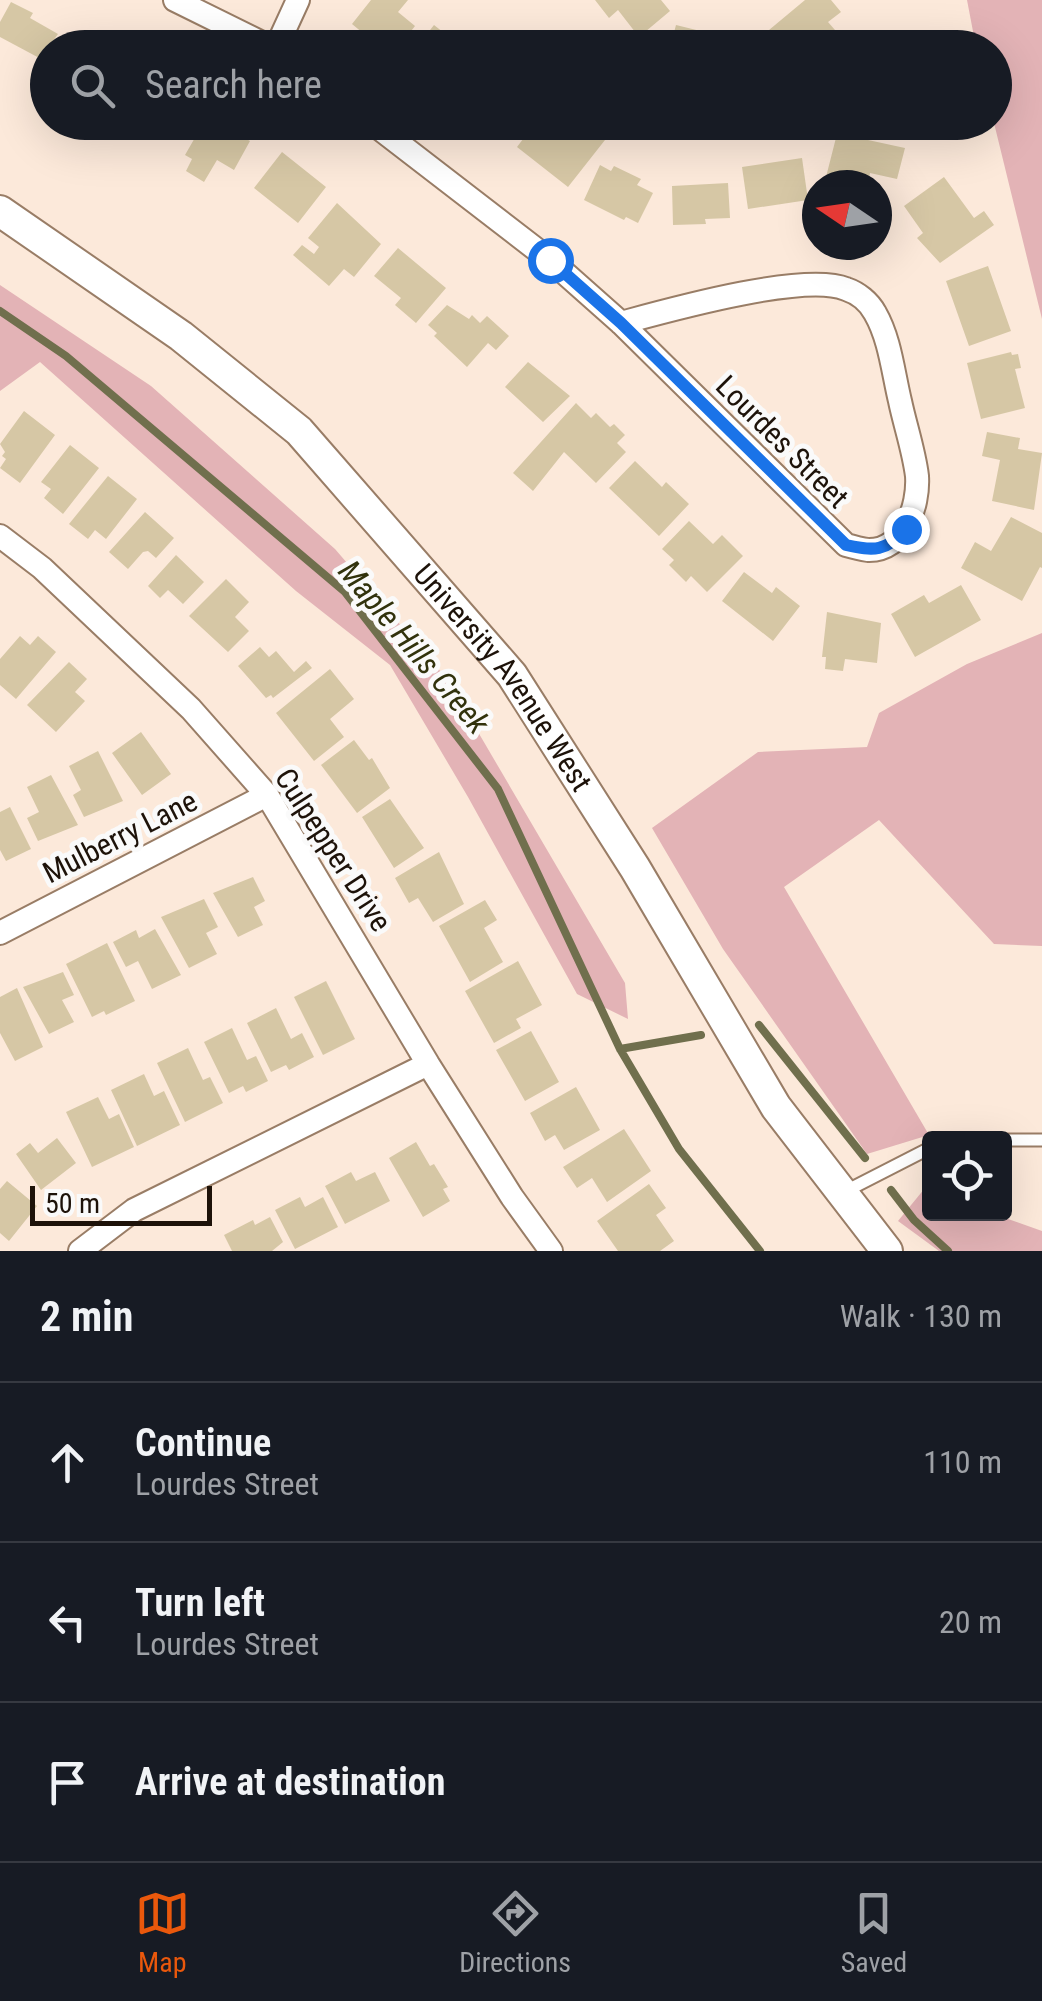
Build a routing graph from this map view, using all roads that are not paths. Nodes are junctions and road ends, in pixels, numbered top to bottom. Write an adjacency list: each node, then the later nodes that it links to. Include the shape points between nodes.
1 (174, 0): 3 (street)
2 (298, 0): 4 (street)
3 (236, 30)
4 (283, 30)
5 (394, 140): 7 (street, Lourdes Street)
6 (0, 211): 15 (main road, University Avenue West, via 181,336 299,431 512,675 776,1106)
7 (621, 323): 7 (street, Lourdes Street, via 846,545 871,550 906,529 917,477 885,335 858,294 832,285 796,285)
8 (0, 536): 9 (street, Culpepper Drive, via 191,710)
9 (268, 795): 10 (street, Mulberry Lane); 11 (street, Culpepper Drive)
10 (0, 932)
11 (428, 1064): 16 (street, via 134,1210); 17 (street, Culpepper Drive)
12 (1012, 1140): 13 (lane)
13 (1042, 1140)
14 (922, 1152): 15 (lane)
15 (842, 1193): 18 (main road, University Avenue West)
16 (80, 1251)
17 (551, 1251)
18 (887, 1251)

